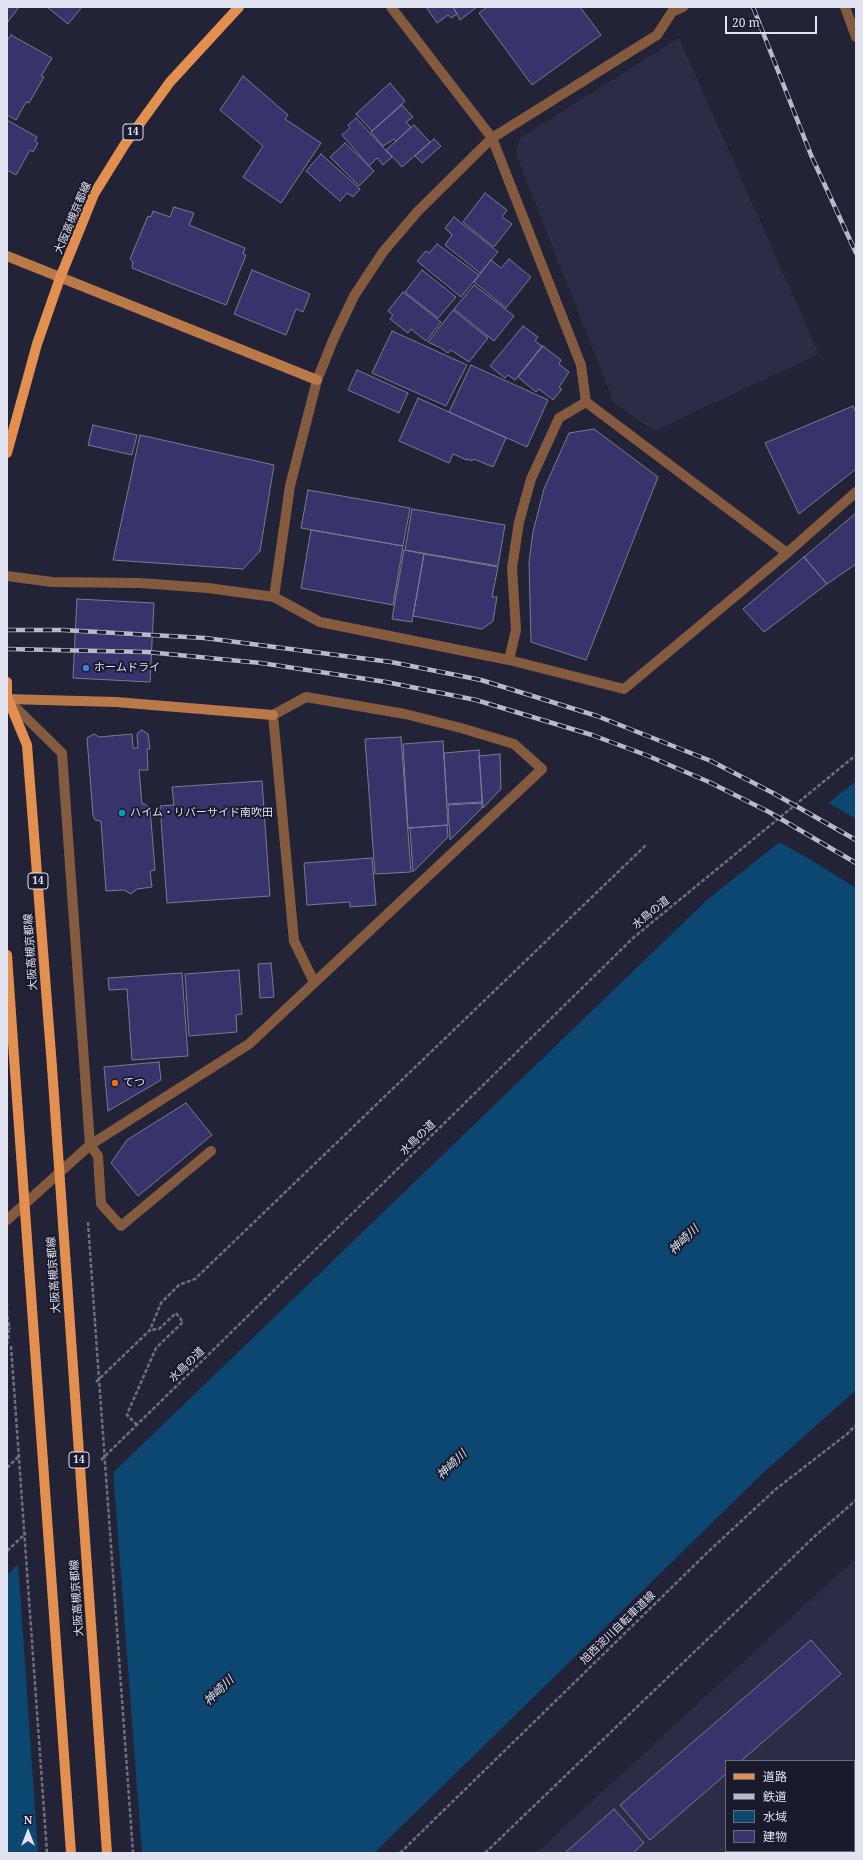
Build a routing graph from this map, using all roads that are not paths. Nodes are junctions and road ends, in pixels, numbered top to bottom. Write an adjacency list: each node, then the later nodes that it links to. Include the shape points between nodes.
1 (239, 7): 9 (main road, 大阪高槻京都線 / 14, via 170,82 125,144 94,194)
2 (391, 7): 7 (street)
3 (683, 7): 5 (street)
4 (845, 7): 6 (street)
5 (672, 10): 7 (street, via 657,34)
6 (856, 37)
7 (492, 138): 10 (street, via 418,211 383,252 354,296); 11 (street, via 581,365)
8 (7, 256): 9 (street)
9 (60, 278): 10 (street); 12 (main road, 大阪高槻京都線 / 14, via 37,344)
10 (317, 380): 16 (street, via 290,486)
11 (586, 402): 14 (street); 17 (street, via 559,418 531,479 519,522 512,568 516,630)
12 (7, 453)
13 (856, 492): 14 (street)
14 (787, 553): 17 (street, via 624,689)
15 (7, 576): 16 (street, via 52,582 200,587)
16 (274, 596): 17 (street, via 320,622)
17 (510, 660)
18 (7, 682): 19 (main road, 大阪高槻京都線 / 14)
19 (7, 700): 20 (street, via 116,702); 23 (street, via 62,753); 27 (main road, 大阪高槻京都線 / 14, bridge, via 28,745)
20 (273, 715): 22 (street, via 294,941); 22 (street, via 306,697 405,714 514,744 542,769)
21 (7, 955): 26 (main road, bridge)
22 (314, 982): 23 (street, via 249,1044)
23 (90, 1145): 24 (street, via 98,1156 101,1204 121,1226); 25 (street)
24 (210, 1151)
25 (7, 1220)
26 (71, 1853)
27 (107, 1853)

